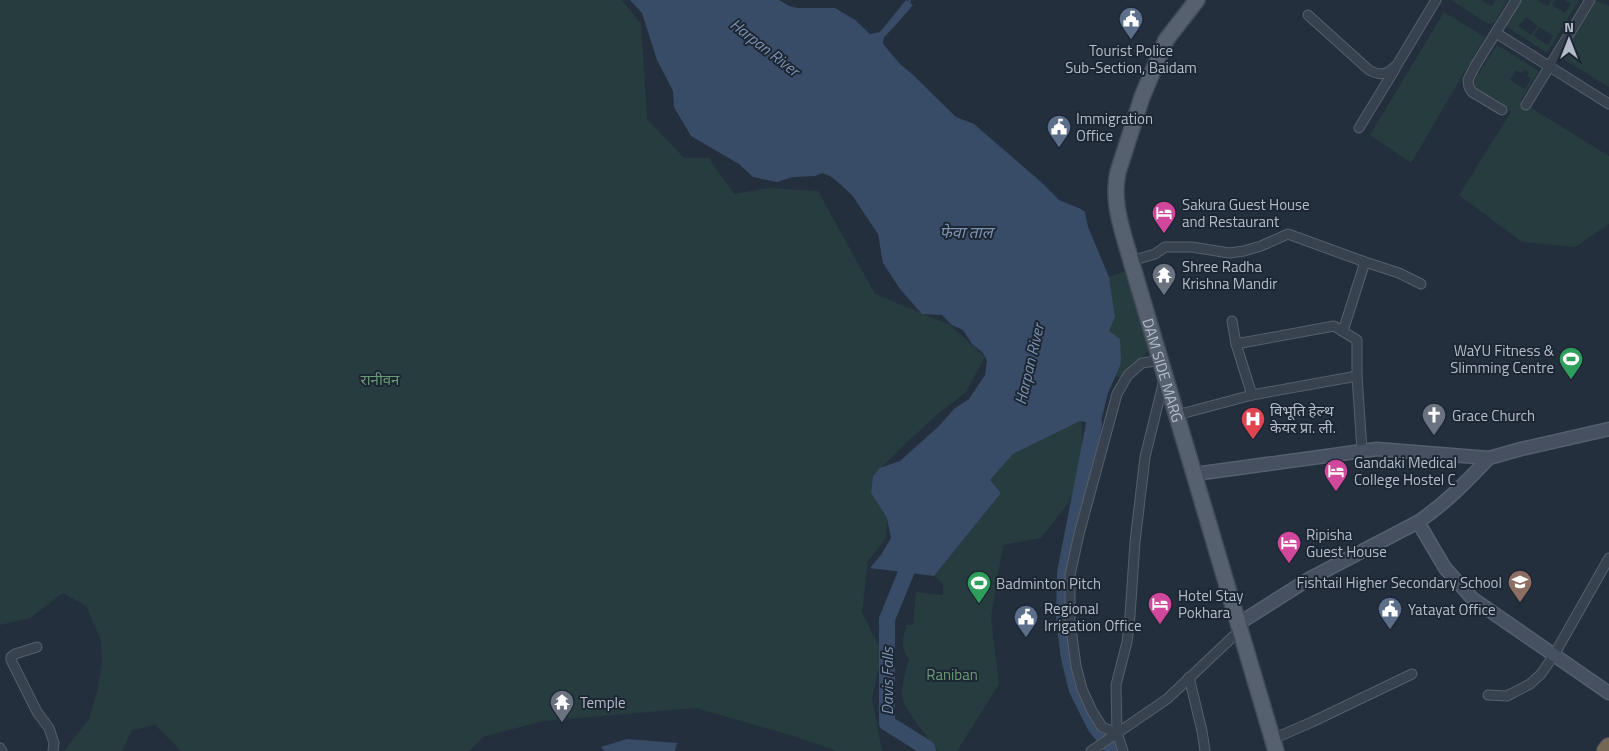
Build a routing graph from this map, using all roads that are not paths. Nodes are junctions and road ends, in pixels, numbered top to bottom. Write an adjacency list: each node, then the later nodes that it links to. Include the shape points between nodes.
1 (1197, 0): 13 (main road, DAM SIDE MARG, via 1166,40 1142,97 1115,182 1116,202)
2 (1436, 0): 7 (street)
3 (1516, 0): 6 (street)
4 (1590, 0): 8 (street)
5 (1308, 15): 7 (street, via 1369,70 1377,74 1388,72)
6 (1496, 33): 8 (street); 11 (street, via 1468,80 1472,92)
7 (1397, 65): 12 (street)
8 (1550, 66): 9 (street); 10 (street)
9 (1609, 104)
10 (1526, 105)
11 (1502, 110)
12 (1359, 128)
13 (1131, 261): 14 (street, via 1165,247 1192,247 1229,253 1244,251 1288,234); 19 (main road, DAM SIDE MARG)
14 (1365, 262): 15 (street); 17 (street)
15 (1421, 284)
16 (1232, 322): 18 (street)
17 (1343, 331): 18 (street, via 1334,326); 20 (street, via 1357,340)
18 (1236, 344): 21 (street)
19 (1163, 368): 22 (main road, DAM SIDE MARG); 36 (street, via 1145,457 1130,616 1116,685); 36 (street, via 1142,363 1128,375 1117,394 1070,575 1070,621 1082,689 1102,727)
20 (1358, 376): 21 (street); 24 (street)
21 (1252, 395): 22 (street)
22 (1177, 415): 26 (main road, DAM SIDE MARG)
23 (1609, 429): 25 (main road)
24 (1362, 450): 25 (main road, via 1391,449); 26 (main road)
25 (1489, 458): 27 (main road, via 1453,495)
26 (1195, 474): 29 (main road, DAM SIDE MARG)
27 (1418, 522): 29 (main road, via 1308,579); 31 (main road, via 1445,568 1473,599)
28 (1609, 558): 31 (street)
29 (1239, 627): 33 (street); 37 (main road, DAM SIDE MARG)
30 (37, 647): 39 (street, via 15,654 11,660 37,712 49,728)
31 (1554, 655): 34 (main road); 35 (street, via 1530,684 1507,696)
32 (1412, 674): 37 (street, via 1312,722)
33 (1189, 677): 36 (street, via 1167,699); 42 (street)
34 (1609, 694)
35 (1488, 695)
36 (1115, 735): 40 (street); 41 (street)
37 (1274, 745)
38 (1609, 747): 43 (highway)
39 (53, 751)
40 (1091, 751)
41 (1123, 751)
42 (1205, 751)
43 (1606, 751)

